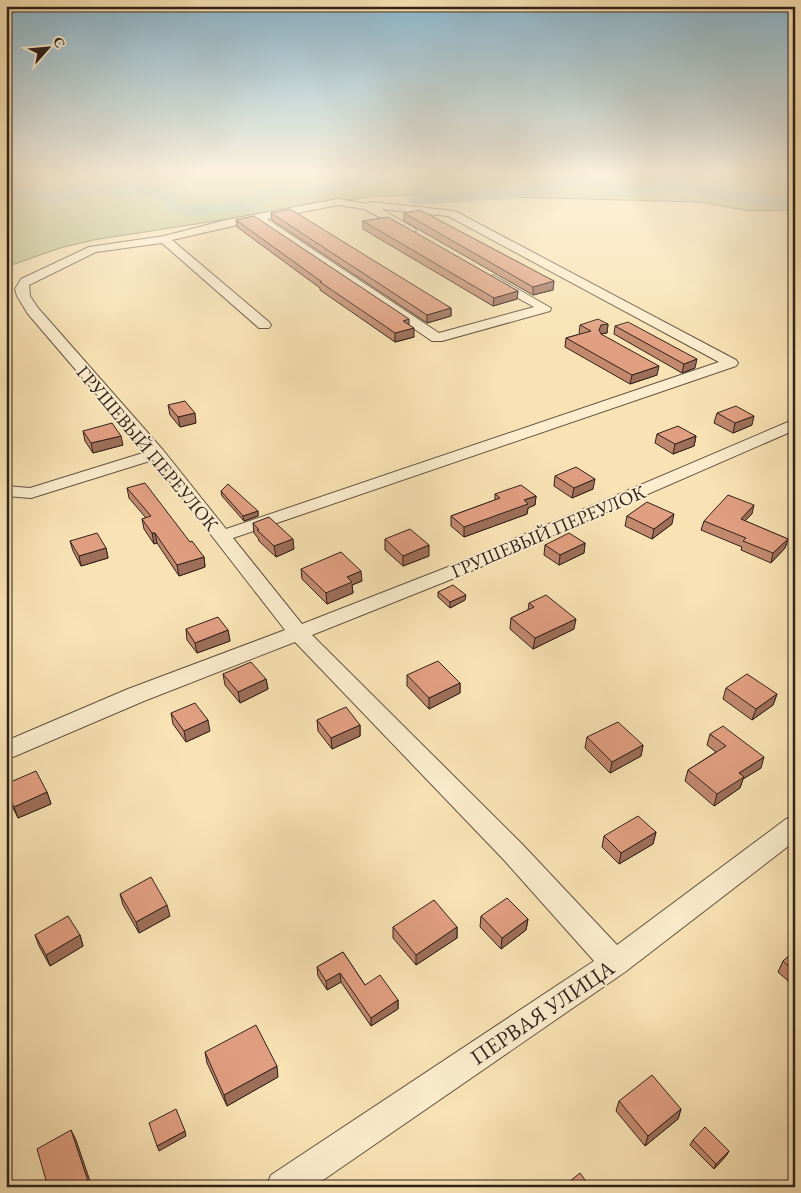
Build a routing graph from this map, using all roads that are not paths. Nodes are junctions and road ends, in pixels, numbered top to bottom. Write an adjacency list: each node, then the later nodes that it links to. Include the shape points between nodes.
1 (210, 228): 6 (street)
2 (273, 228): 7 (street, via 437,338 545,308)
3 (404, 228): 5 (street)
4 (478, 228): 10 (street, via 731,363)
5 (419, 236)
6 (164, 238): 8 (street); 12 (street, ГРУШЕВЫЙ ПЕРЕУЛОК, via 93,249 25,282 21,290 33,311)
7 (486, 274)
8 (264, 325)
9 (664, 371): 10 (street)
10 (680, 380): 16 (street)
11 (795, 424): 17 (street, ГРУШЕВЫЙ ПЕРЕУЛОК, via 499,552)
12 (157, 454): 14 (street); 16 (street, ГРУШЕВЫЙ ПЕРЕУЛОК)
13 (6, 491): 14 (street)
14 (30, 493): 15 (street)
15 (6, 508)
16 (222, 536): 17 (street, ГРУШЕВЫЙ ПЕРЕУЛОК)
17 (298, 633): 18 (street, ГРУШЕВЫЙ ПЕРЕУЛОК, via 136,695); 20 (street, ГРУШЕВЫЙ ПЕРЕУЛОК, via 513,852)
18 (6, 751)
19 (795, 826): 20 (street, ПЕРВАЯ УЛИЦА)
20 (615, 963): 21 (street, ПЕРВАЯ УЛИЦА)
21 (283, 1187)

